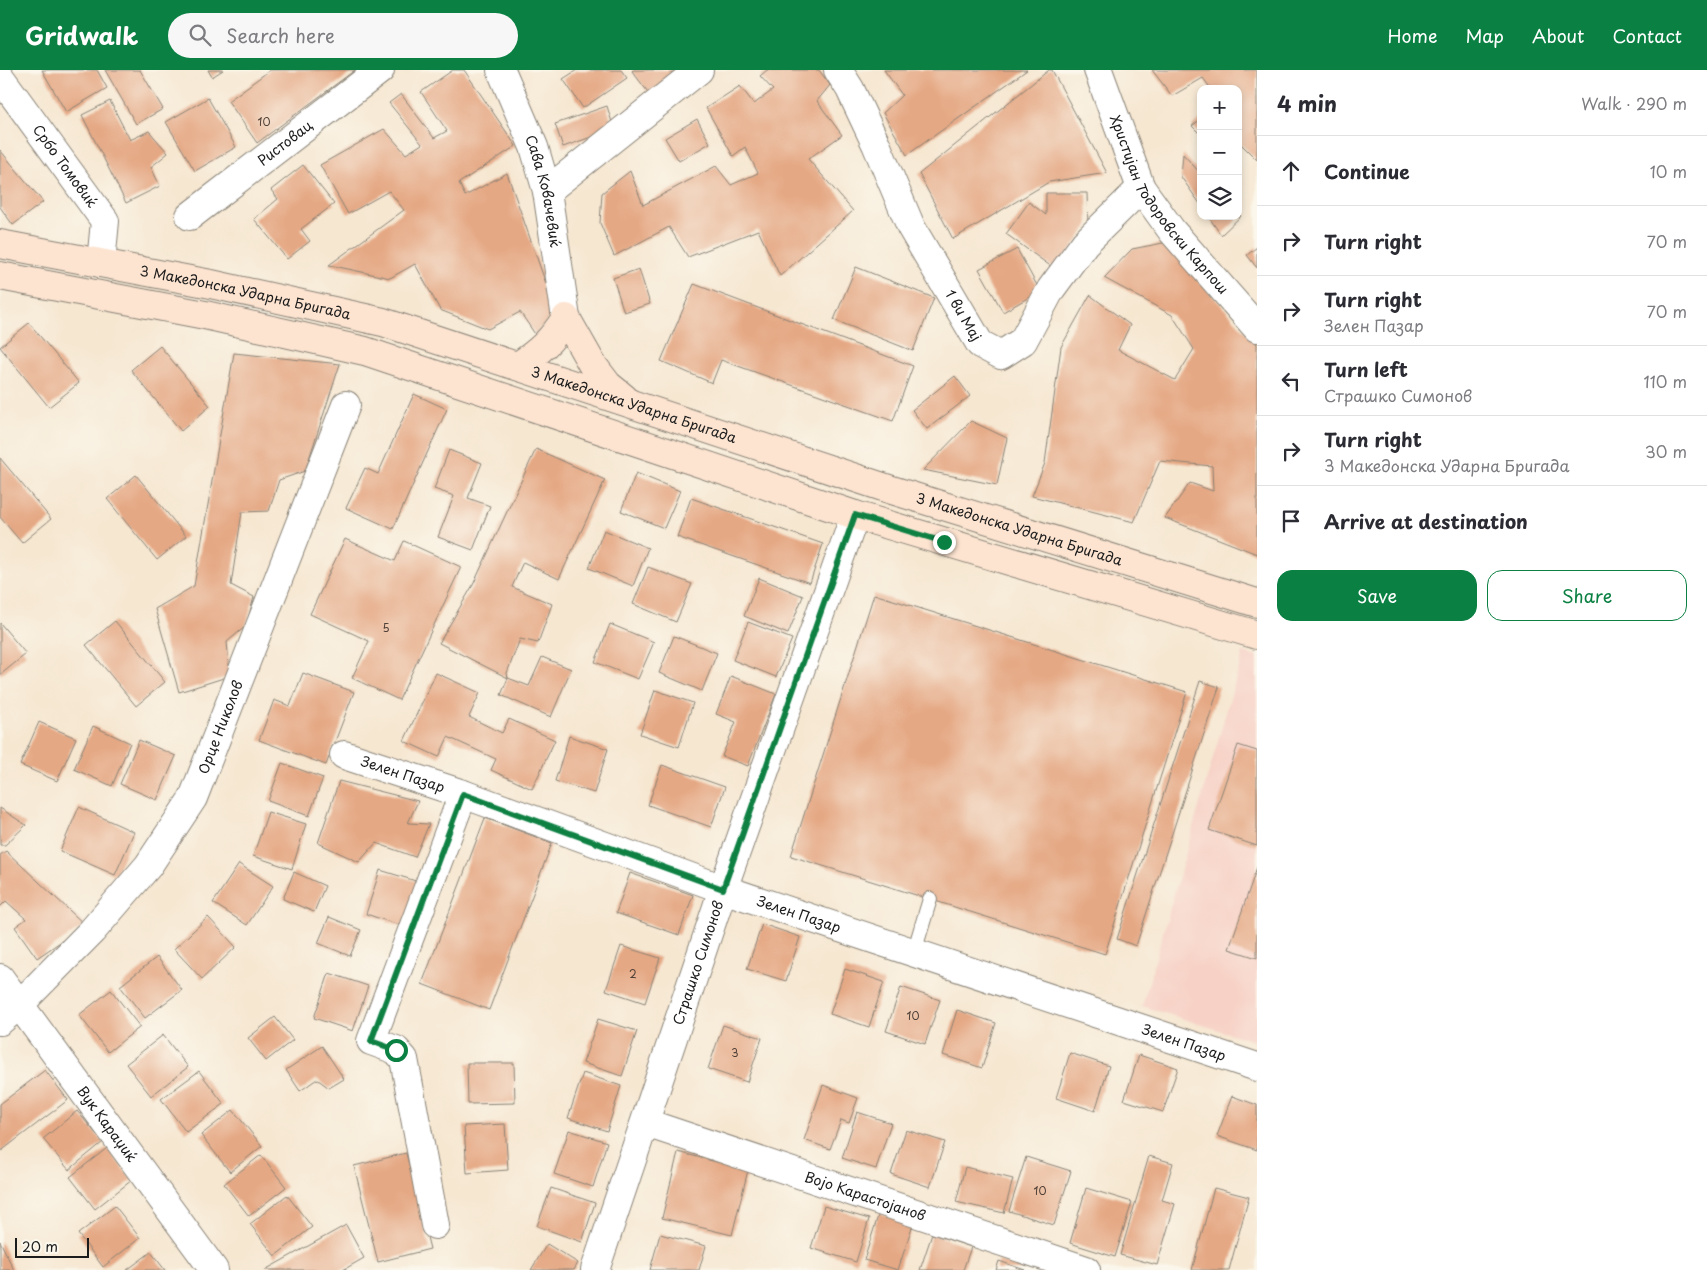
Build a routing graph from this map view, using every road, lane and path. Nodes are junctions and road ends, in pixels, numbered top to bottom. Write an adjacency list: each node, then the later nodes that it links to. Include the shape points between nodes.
1 (380, 70): 9 (street, Ристовац)
2 (501, 70): 8 (street, Сава Ковачевиќ, via 534,147)
3 (699, 70): 8 (street)
4 (838, 70): 7 (street, 1 ви Мај, via 876,144 911,227 980,344 1000,355 1022,341 1051,289 1085,243)
5 (1098, 70): 7 (street, Христијан Тодоровски Карпош)
6 (0, 77): 11 (street, Србо Томовиќ, via 105,221)
7 (1141, 188): 14 (street, Христијан Тодоровски Карпош, via 1172,231)
8 (547, 191): 13 (street, Сава Ковачевиќ)
9 (190, 216)
10 (0, 244): 11 (street, 3 Македонска Ударна Бригада)
11 (102, 263): 15 (street, 3 Македонска Ударна Бригада, via 383,322)
12 (0, 276): 18 (street, via 205,315 365,351)
13 (566, 318): 15 (street, via 541,350); 16 (street, via 602,378)
14 (1257, 328)
15 (518, 366): 16 (street, 3 Македонска Ударна Бригада)
16 (629, 402): 19 (street, 3 Македонска Ударна Бригада, via 892,490)
17 (346, 405): 27 (street, Орце Николов, via 193,798 148,866 92,931)
18 (855, 515): 20 (street); 23 (street, Страшко Симонов)
19 (1257, 603)
20 (1257, 635)
21 (344, 755): 22 (street, Зелен Пазар)
22 (463, 794): 23 (street, Зелен Пазар); 30 (street, via 371,1041 396,1050 404,1059)
23 (723, 889): 25 (street, Зелен Пазар); 29 (street, Страшко Симонов)
24 (930, 899): 25 (lane)
25 (914, 952): 28 (street, Зелен Пазар)
26 (0, 978): 27 (street, Вук Караџиќ)
27 (10, 1012): 31 (street, Вук Караџиќ)
28 (1257, 1067)
29 (646, 1123): 32 (street, Страшко Симонов); 33 (street, Војо Карастојанов)
30 (435, 1225)
31 (214, 1270)
32 (595, 1270)
33 (1086, 1270)

